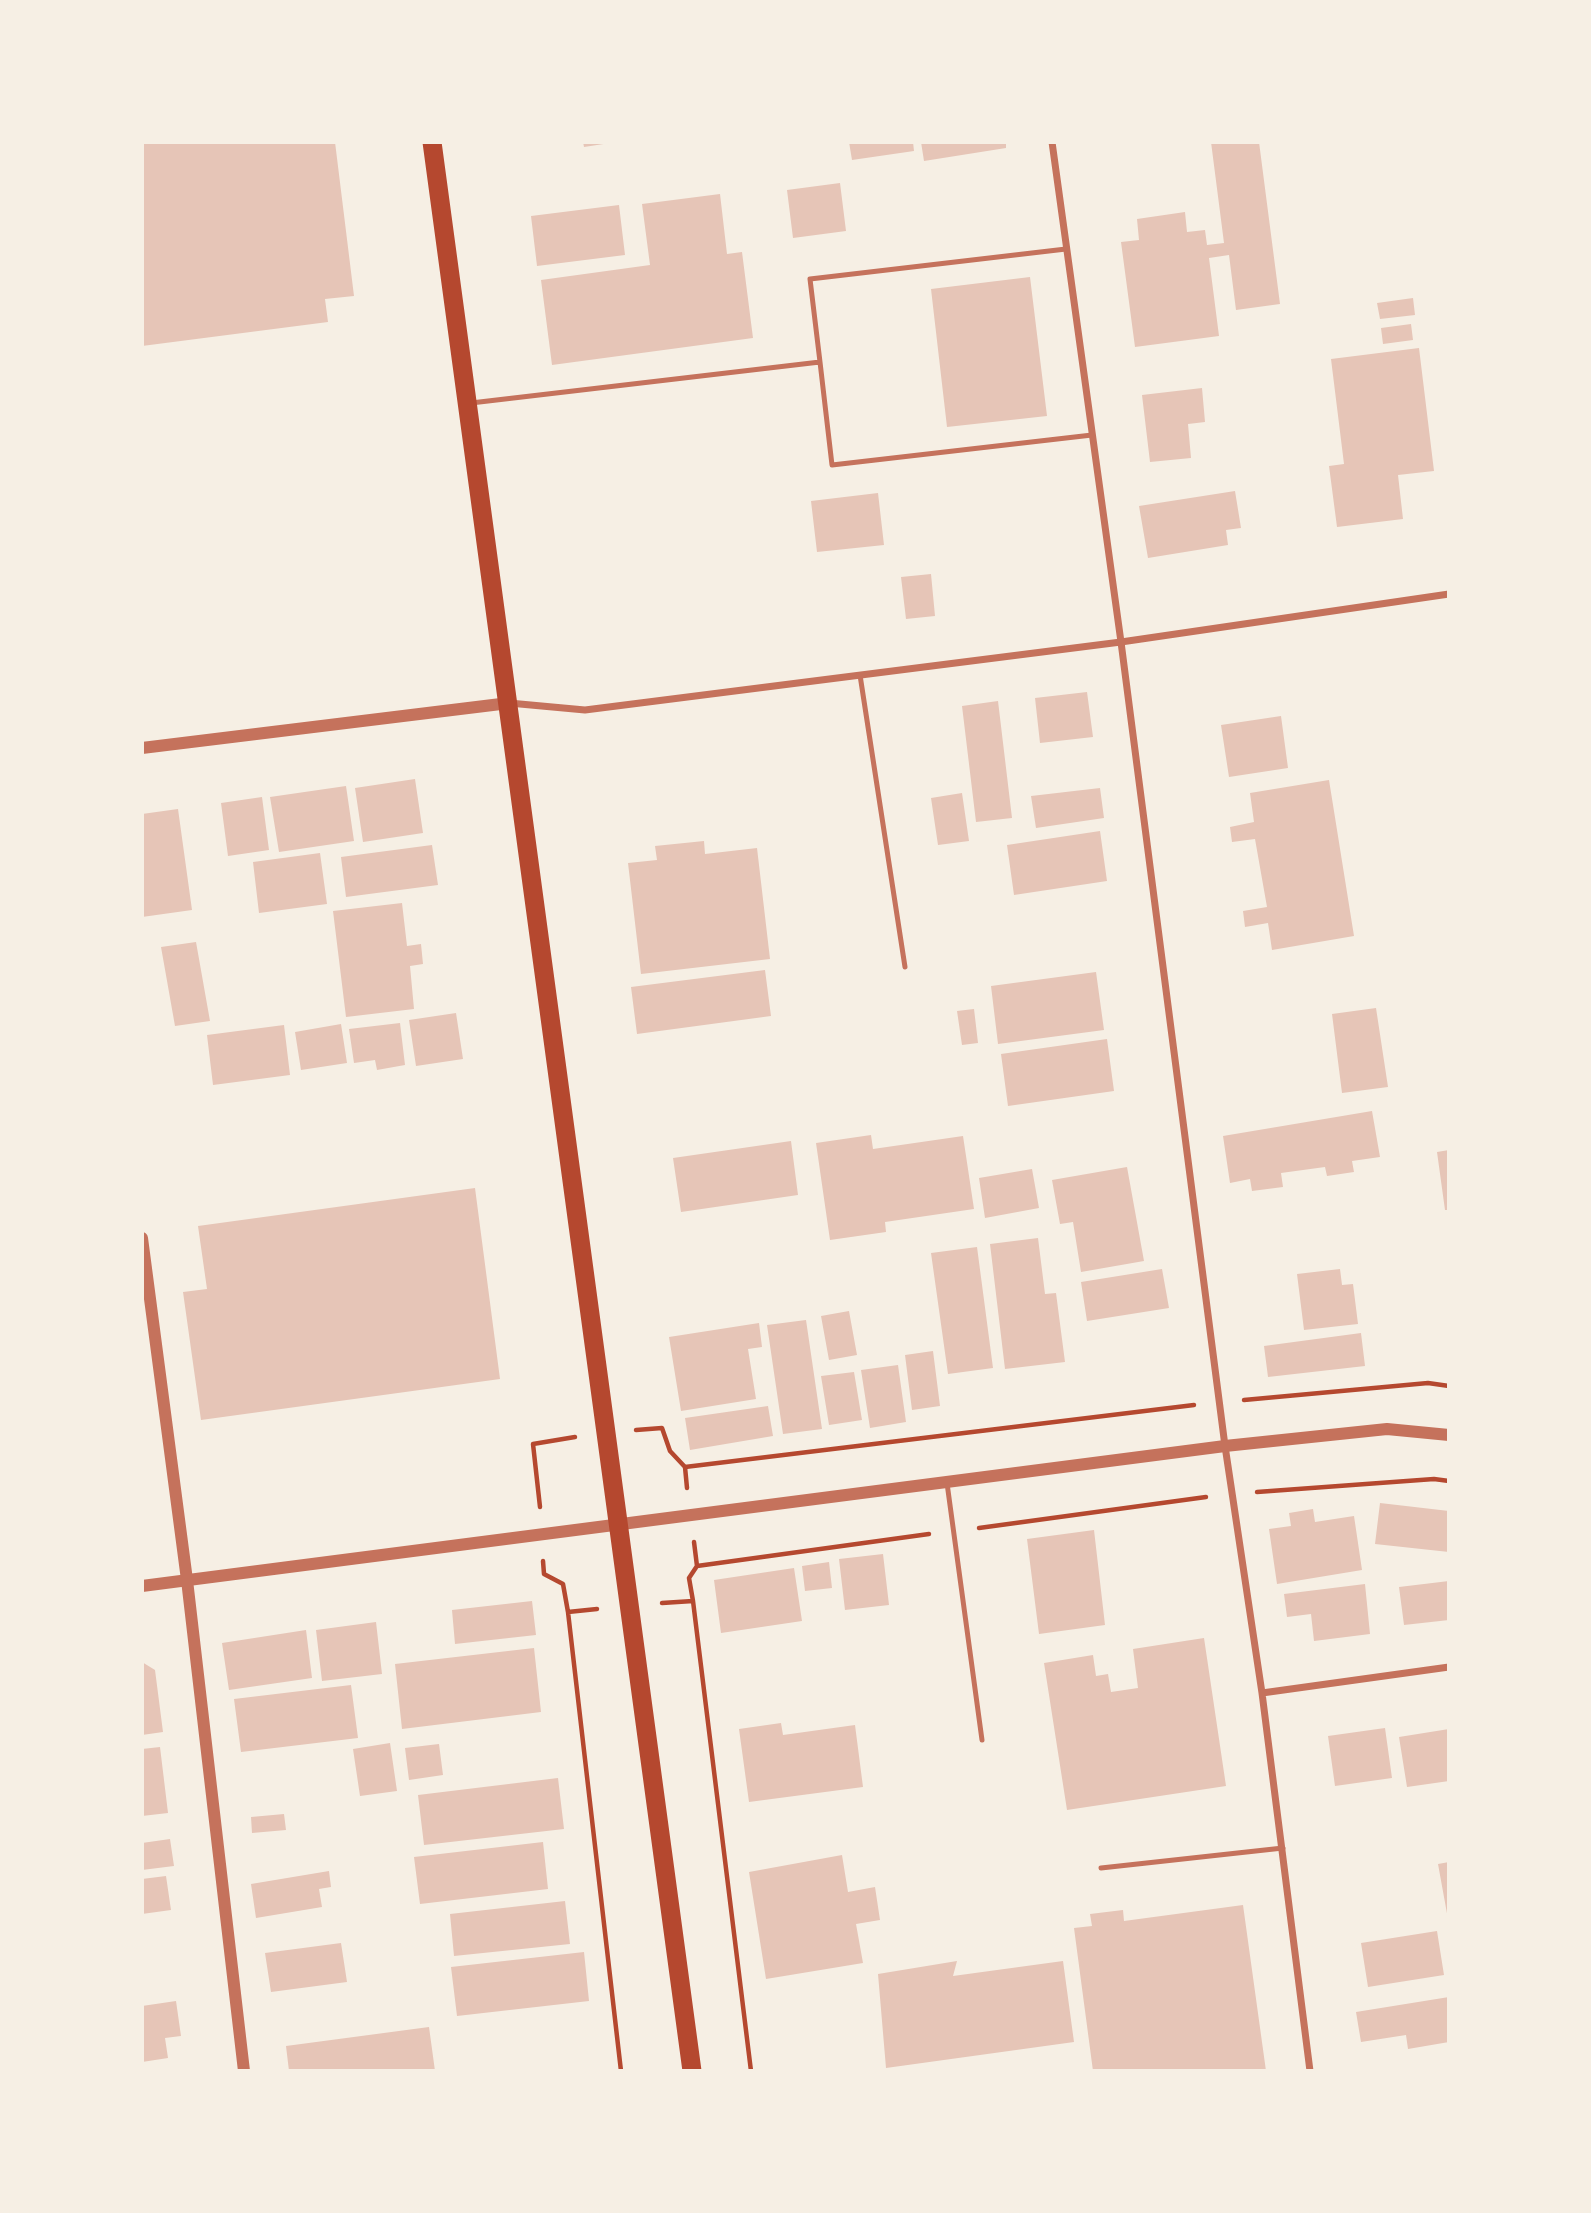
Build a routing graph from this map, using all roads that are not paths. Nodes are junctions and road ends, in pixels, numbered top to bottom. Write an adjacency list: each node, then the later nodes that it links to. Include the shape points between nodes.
1 (432, 142): 5 (highway)
2 (1052, 142): 3 (street)
3 (1066, 249): 4 (lane, via 810,279); 6 (street)
4 (820, 362): 5 (lane); 6 (lane, via 832,465)
5 (468, 403): 10 (highway)
6 (1092, 435): 8 (street)
7 (1449, 594): 8 (street)
8 (1121, 642): 9 (street); 15 (street)
9 (860, 675): 10 (street, via 585,710); 12 (lane)
10 (509, 703): 11 (street); 17 (highway)
11 (142, 748)
12 (905, 967)
13 (142, 1238): 18 (street)
14 (1449, 1435): 15 (street, via 1387,1429)
15 (1225, 1446): 16 (street); 21 (street)
16 (947, 1482): 17 (street); 22 (lane)
17 (617, 1523): 18 (street); 26 (highway)
18 (187, 1580): 19 (street); 25 (street)
19 (142, 1586)
20 (1449, 1667): 21 (street)
21 (1262, 1693): 23 (street)
22 (982, 1740)
23 (1283, 1849): 24 (lane); 27 (street)
24 (1101, 1868)
25 (244, 2071)
26 (692, 2071)
27 (1310, 2071)

